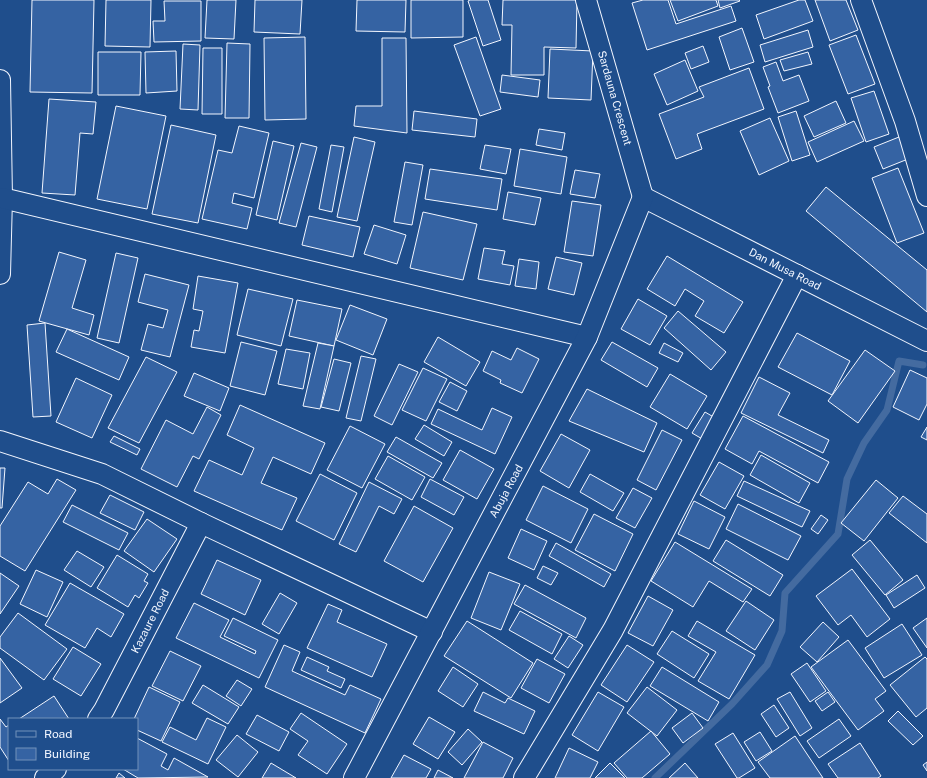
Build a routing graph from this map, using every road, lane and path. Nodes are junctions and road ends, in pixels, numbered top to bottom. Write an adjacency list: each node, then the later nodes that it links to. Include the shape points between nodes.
1 (586, 0): 5 (street, Sardauna Crescent)
2 (861, 0): 4 (street, via 906,121)
3 (0, 80): 6 (street)
4 (927, 196)
5 (643, 197): 8 (street, Dan Musa Road); 9 (street, Abuja Road)
6 (2, 198): 7 (street); 9 (street)
7 (0, 274)
8 (797, 274): 10 (street, Dan Musa Road); 18 (street, via 613,630)
9 (587, 337): 13 (street, Abuja Road)
10 (927, 341)
11 (0, 441): 12 (street, via 102,474)
12 (201, 523): 13 (street); 14 (street, Kazaure Road)
13 (432, 632): 17 (street, Abuja Road)
14 (99, 718)
15 (55, 770): 16 (street)
16 (45, 778)
17 (354, 778)
18 (524, 778)

